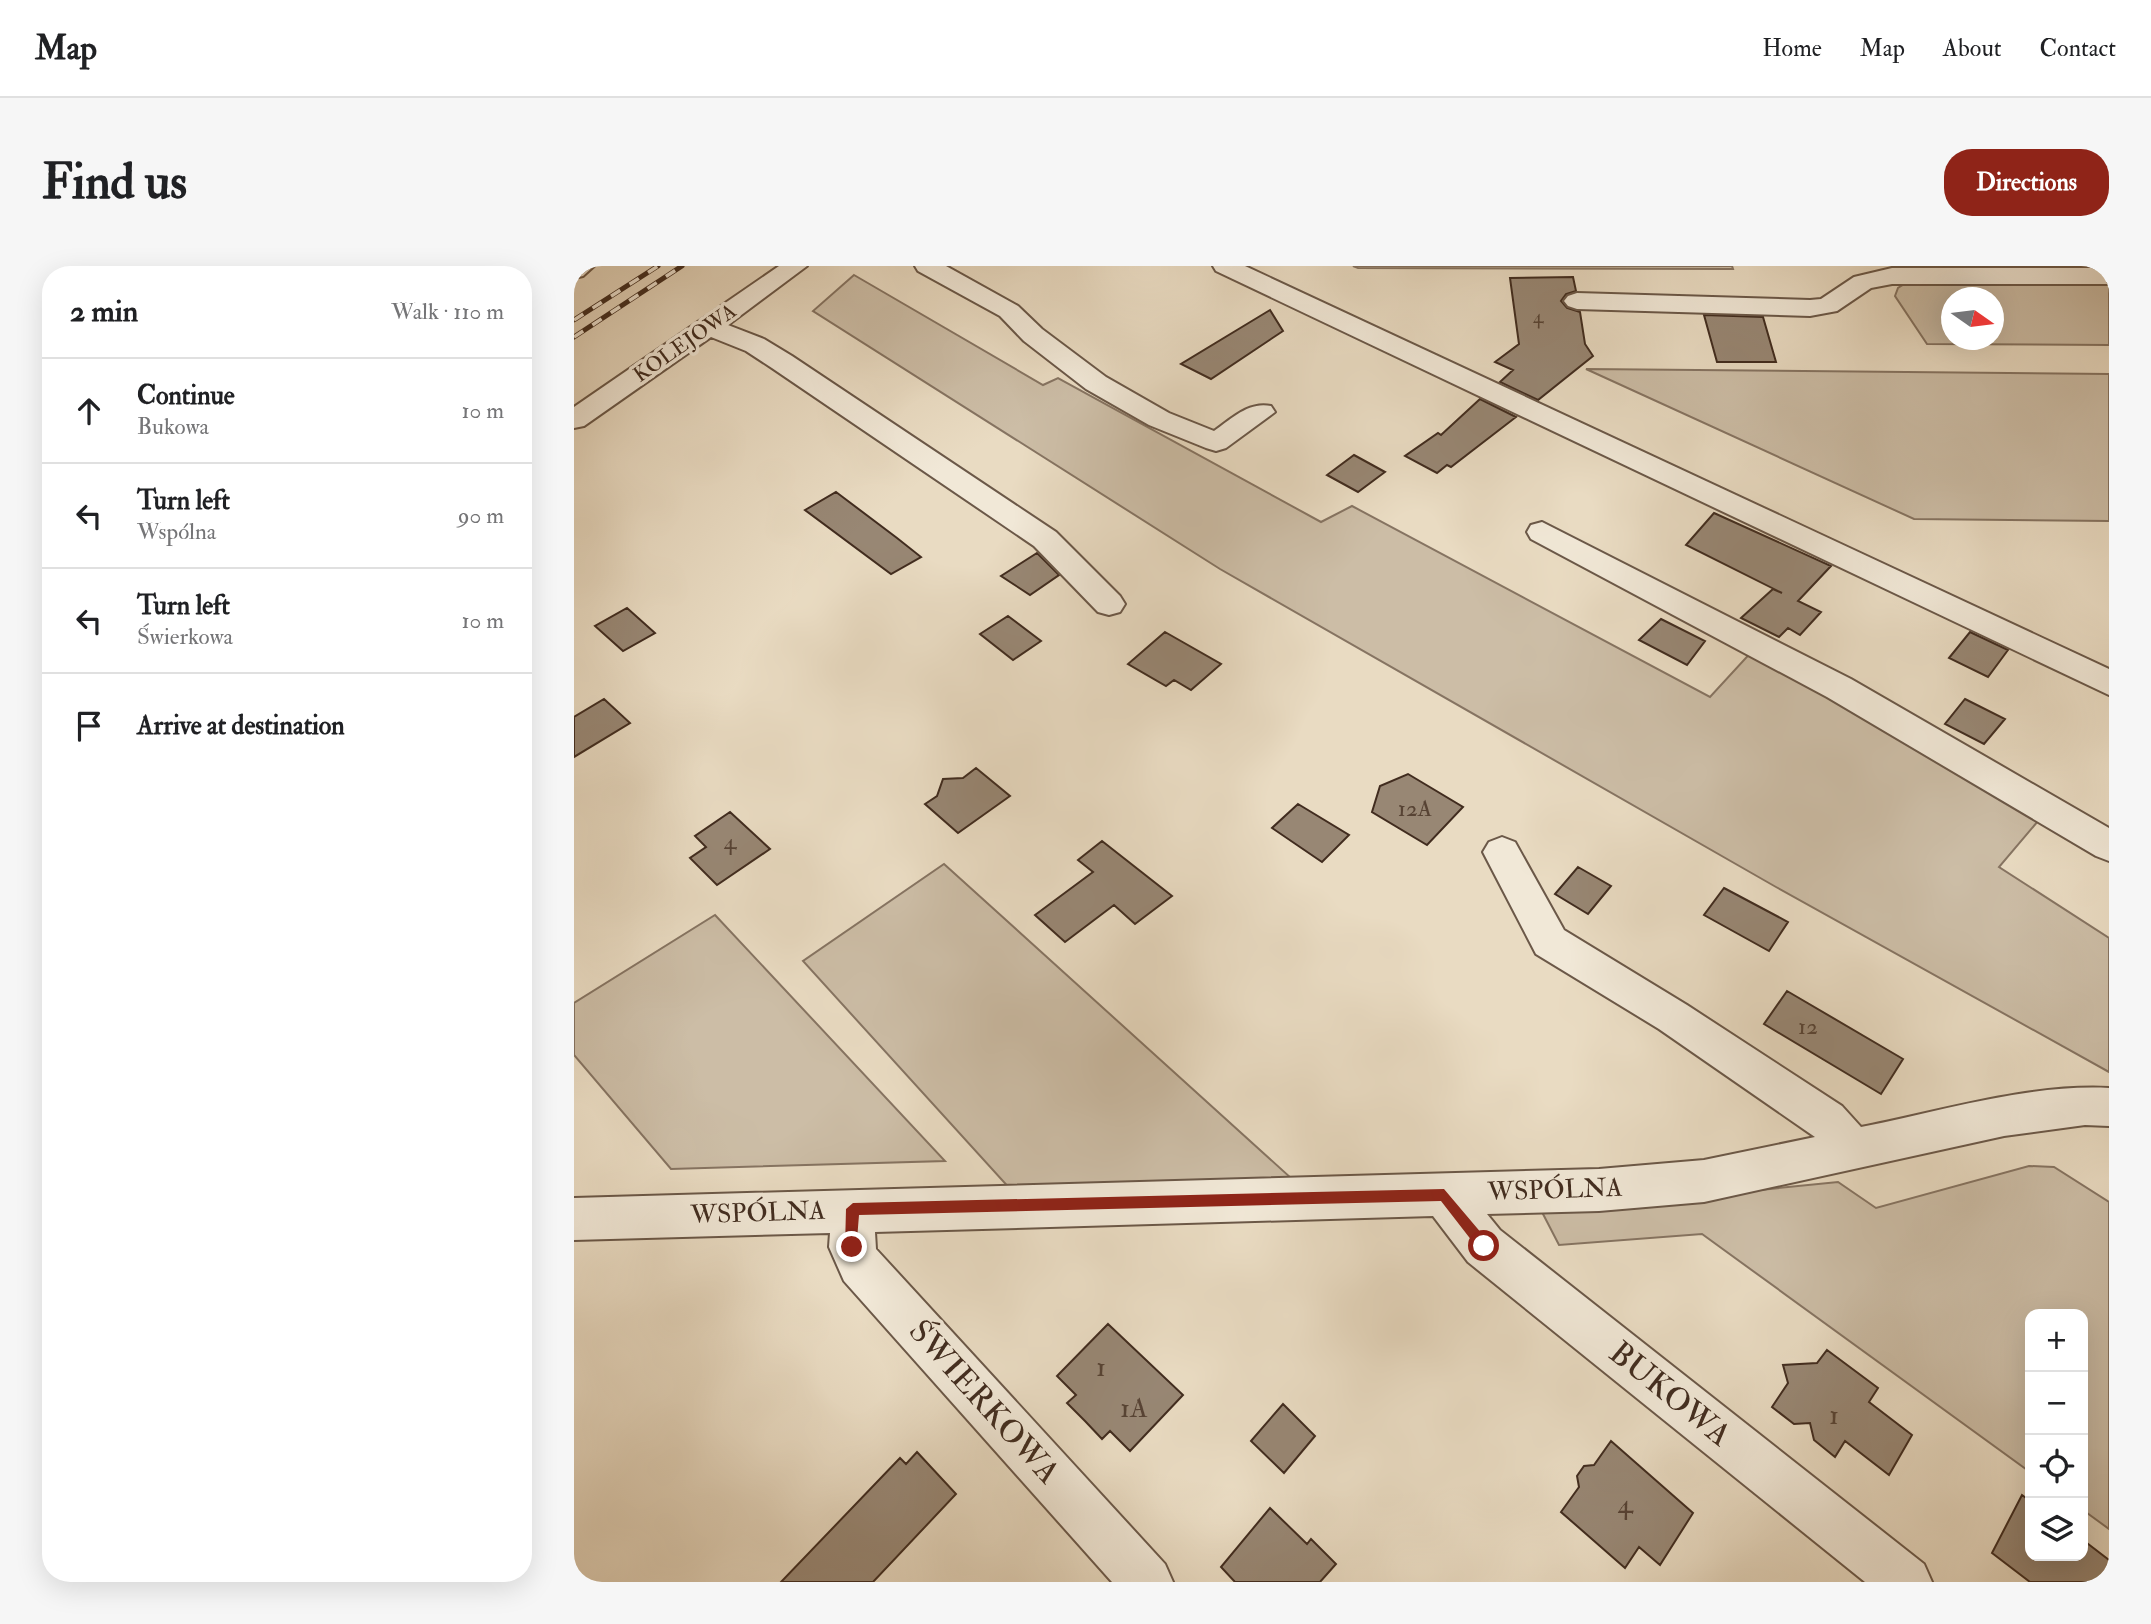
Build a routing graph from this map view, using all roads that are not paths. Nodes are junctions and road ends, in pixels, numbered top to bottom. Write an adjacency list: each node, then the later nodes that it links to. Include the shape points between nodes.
1 (582, 266): 5 (street)
2 (795, 266): 8 (street, KOLEJOWA)
3 (927, 266): 9 (street, via 1009,311 1096,383 1159,419 1216,442)
4 (1225, 266): 13 (street)
5 (574, 271)
6 (2109, 276): 7 (street, via 1892,276 1856,285 1834,303 1810,308)
7 (1577, 301)
8 (708, 327): 10 (street, KOLEJOWA); 12 (street, via 755,345 1000,508 1045,540)
9 (1261, 412)
10 (574, 420)
11 (1542, 533): 14 (street, via 1839,688)
12 (1109, 604)
13 (2109, 683)
14 (2109, 846)
15 (1502, 852): 17 (street, via 1550,942 1827,1120)
16 (2109, 1107): 17 (street, WSPÓLNA, via 2004,1117)
17 (1853, 1149): 18 (street, WSPÓLNA, via 1704,1181)
18 (1444, 1195): 19 (street, WSPÓLNA); 22 (street, BUKOWA, via 1484,1246)
19 (853, 1209): 20 (street, WSPÓLNA); 21 (street, ŚWIERKOWA, via 852,1247 860,1265)
20 (574, 1219)
21 (1147, 1582)
22 (1906, 1582)

